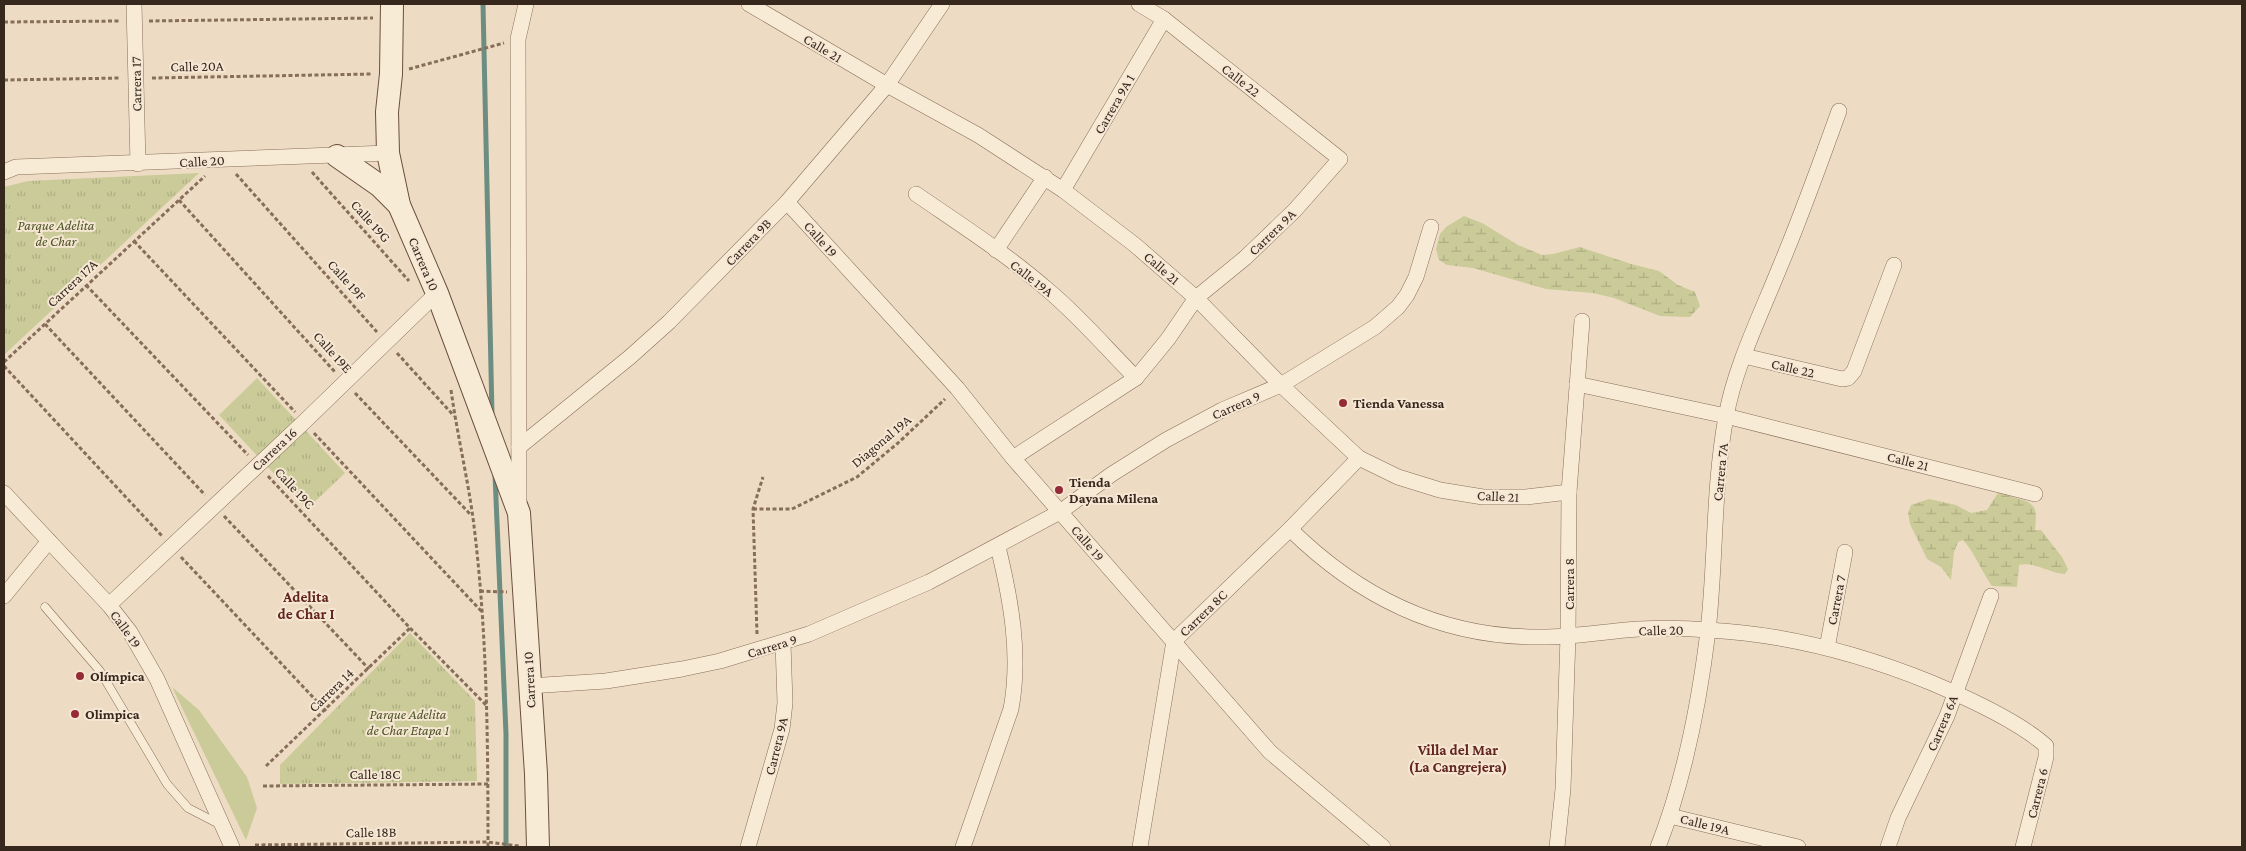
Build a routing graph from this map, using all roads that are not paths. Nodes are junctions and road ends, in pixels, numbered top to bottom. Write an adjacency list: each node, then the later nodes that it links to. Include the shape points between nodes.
1 (134, 4): 13 (street, Carrera 17)
2 (526, 4): 31 (street, Carrera 10, via 518,39)
3 (749, 4): 8 (street, Calle 21)
4 (942, 4): 8 (street, Carrera 9B)
5 (1139, 4): 7 (street, Calle 22)
6 (392, 11): 10 (street, Carrera 10, via 391,74 386,112)
7 (1164, 18): 12 (street, Calle 22); 16 (street, Carrera 9A 1)
8 (886, 85): 15 (street, Calle 21, via 978,135); 18 (street, Carrera 9B)
9 (1839, 111): 26 (street, Carrera 7A)
10 (388, 153): 11 (street, Calle 20); 19 (street, Carrera 10)
11 (337, 156): 13 (street, Calle 20); 19 (street, via 373,181)
12 (1340, 159): 24 (street, Carrera 9A, via 1295,210 1245,258)
13 (138, 164): 14 (street, Calle 20)
14 (8, 167)
15 (1045, 177): 16 (street, Calle 21); 21 (street)
16 (1064, 190): 24 (street, Calle 21, via 1135,244)
17 (916, 194): 21 (street, Calle 19A)
18 (787, 202): 31 (street, Carrera 9B, via 670,322); 32 (street, Calle 19, via 957,388)
19 (399, 205): 23 (street, Carrera 10)
20 (1431, 227): 29 (street, Carrera 9, via 1416,277 1398,307 1375,327)
21 (996, 250): 27 (street, Calle 19A, via 1050,291)
22 (1894, 265): 26 (street, Calle 22, via 1854,371 1848,378)
23 (433, 297): 38 (street, Carrera 10); 45 (street, Carrera 16)
24 (1196, 298): 27 (street, Carrera 9A); 29 (street, Calle 21)
25 (1582, 320): 28 (street, Carrera 8)
26 (1744, 356): 30 (street, Carrera 7A)
27 (1136, 378): 32 (street)
28 (1577, 384): 30 (street, Calle 21); 34 (street, Carrera 8)
29 (1281, 385): 33 (street, Calle 21); 37 (street, Carrera 9, via 1222,410 1166,440)
30 (1726, 416): 36 (street, Calle 21); 47 (street, Carrera 7A, via 1714,521)
31 (519, 447): 38 (street, Carrera 10)
32 (1013, 458): 37 (street, Calle 19)
33 (1359, 458): 34 (street, Calle 21, via 1398,477 1440,490 1483,497 1526,498); 39 (street, Carrera 8C)
34 (1569, 492): 48 (street, Carrera 8)
35 (4, 493): 40 (street, Calle 19)
36 (2034, 494)
37 (1060, 512): 41 (street, Carrera 9); 49 (street, Calle 19)
38 (519, 513): 52 (street, Carrera 10)
39 (1290, 529): 48 (street, Calle 20, via 1312,551 1349,579 1417,615 1476,632 1537,638); 49 (street, Carrera 8C)
40 (49, 541): 43 (street); 45 (street, Calle 19)
41 (998, 547): 50 (street, Carrera 9, via 868,610); 60 (street, via 1012,616 1015,688 1011,709)
42 (1845, 552): 51 (street, Carrera 7)
43 (4, 596)
44 (1991, 596): 53 (street, Carrera 6A)
45 (109, 605): 56 (street, Calle 19, via 153,670)
46 (45, 607): 56 (lane, via 100,671 167,784 188,808)
47 (1708, 630): 48 (street, Calle 20, via 1639,629); 51 (street, Calle 20, via 1769,636); 55 (street, Carrera 7A, via 1692,732)
48 (1568, 636): 63 (street, Carrera 8, via 1563,789)
49 (1174, 641): 61 (street, Carrera 8C); 62 (street, Calle 19, via 1270,752)
50 (783, 643): 52 (street, Carrera 9, via 645,676); 59 (street, Carrera 9A, via 785,703 782,729)
51 (1827, 648): 53 (street, Calle 20, via 1892,667)
52 (529, 686): 58 (street, Carrera 10)
53 (1955, 693): 54 (street, Calle 20); 66 (street, Carrera 6A)
54 (2040, 741): 67 (street, Carrera 6, via 2046,746 2046,757)
55 (1670, 816): 64 (street, Carrera 7A); 65 (street, Calle 19A)
56 (223, 826): 57 (street, Calle 19)
57 (232, 847)
58 (538, 847)
59 (748, 847)
60 (963, 847)
61 (1140, 847)
62 (1383, 847)
63 (1557, 847)
64 (1658, 847)
65 (1798, 847)
66 (1888, 847)
67 (2023, 847)

